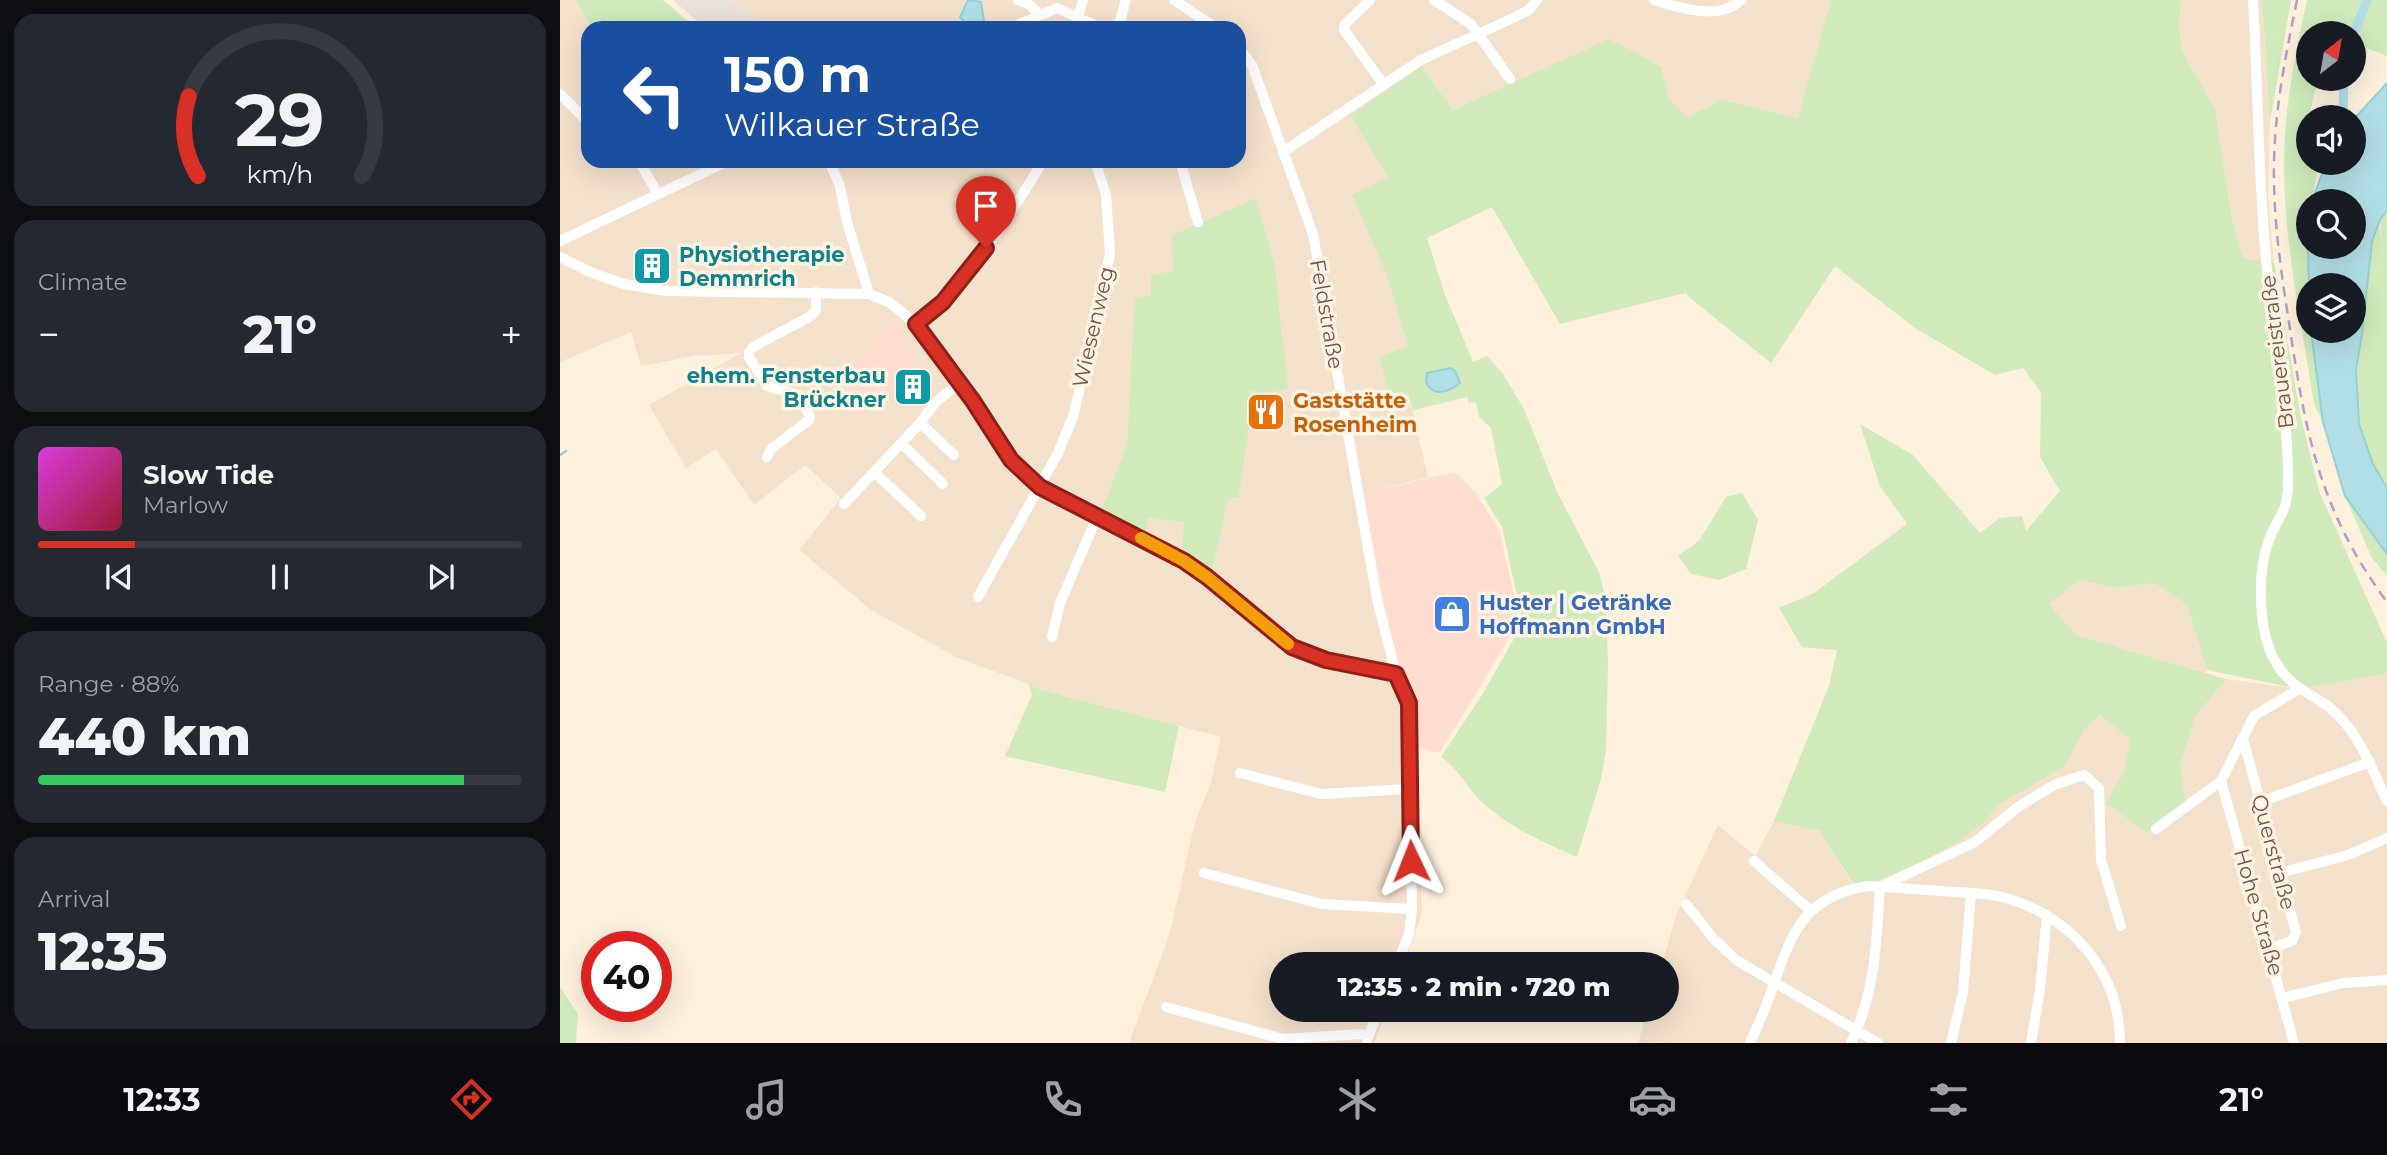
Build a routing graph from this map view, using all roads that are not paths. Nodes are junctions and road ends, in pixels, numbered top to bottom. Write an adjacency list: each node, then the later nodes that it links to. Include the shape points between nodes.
1 (1018, 0): 11 (street)
2 (1083, 0): 12 (street)
3 (1126, 0): 15 (street)
4 (1370, 0): 20 (street, via 1344,30)
5 (1434, 0): 17 (street)
6 (1537, 0): 17 (street, via 1529,10)
7 (1654, 0): 8 (street, via 1699,12 1734,7)
8 (1741, 0)
9 (2253, 0): 51 (street, Brauereistraße, via 2266,259 2287,429 2287,506 2262,563 2264,629 2274,659)
10 (1179, 3): 16 (street)
11 (1039, 14): 12 (street, via 1057,8); 13 (street)
12 (1078, 17): 14 (street)
13 (1025, 21)
14 (1086, 21)
15 (1120, 21)
16 (1206, 21)
17 (1478, 33): 19 (street); 20 (street, via 1421,60)
18 (1246, 57): 23 (street, Feldstraße)
19 (1510, 79)
20 (1384, 85): 23 (street)
21 (560, 94): 22 (street)
22 (581, 115)
23 (1283, 152): 50 (street, Feldstraße, via 1313,234 1377,599)
24 (643, 168): 30 (street)
25 (713, 168): 30 (street)
26 (832, 168): 35 (street)
27 (1039, 168): 36 (street, via 966,275)
28 (1097, 168): 44 (street, Wiesenweg, via 1106,195 1110,254 1074,414)
29 (1182, 168): 31 (street)
30 (658, 194): 32 (street)
31 (1198, 222)
32 (560, 241)
33 (560, 257): 34 (street, via 624,284 666,291)
34 (816, 292): 35 (street); 41 (street, via 816,311 810,317 749,352 767,386 798,395 810,416)
35 (869, 294): 36 (street, via 889,302)
36 (916, 324): 37 (street)
37 (959, 383): 38 (street, via 935,403); 44 (street, via 1011,460)
38 (920, 424): 39 (street); 40 (street)
39 (901, 443): 42 (street); 43 (street)
40 (954, 456)
41 (767, 457)
42 (874, 472): 45 (street); 47 (street)
43 (943, 484)
44 (1040, 487): 46 (street); 48 (street, Wiesenweg)
45 (844, 504)
46 (1098, 515): 49 (street, via 1060,603); 50 (street, via 1192,566 1292,647 1326,660)
47 (921, 516)
48 (978, 597)
49 (1052, 637)
50 (1396, 674): 56 (street, Feldstraße, via 1409,703)
51 (2298, 689): 52 (street, via 2254,716); 53 (street, via 2330,708)
52 (2243, 739): 55 (street); 58 (street, Querstraße)
53 (2370, 762): 57 (street); 58 (street)
54 (1240, 773): 56 (street, via 1321,794)
55 (2221, 781): 59 (street); 71 (street, Hohe Straße)
56 (1409, 789): 67 (street, Feldstraße)
57 (2387, 801)
58 (2260, 803): 63 (street, Querstraße)
59 (2156, 829)
60 (2387, 838): 63 (street, via 2348,855)
61 (1754, 861): 68 (street)
62 (1204, 873): 67 (street, via 1322,904)
63 (2280, 873): 71 (street, Querstraße, via 2296,932 2292,941)
64 (1880, 887): 65 (street); 68 (street, via 1850,889); 70 (street, via 1975,842 2018,807 2054,785 2084,775 2099,788 2101,860); 78 (street, via 1874,972)
65 (1971, 893): 69 (street, via 2000,896); 83 (street, via 1963,992)
66 (1686, 904): 74 (street, via 1736,960)
67 (1412, 909): 72 (street, Feldstraße)
68 (1811, 911): 74 (street, via 1797,927)
69 (2048, 915): 84 (street); 85 (street, via 2076,937 2101,970 2114,995)
70 (2121, 926)
71 (2269, 949): 75 (street, Hohe Straße)
72 (1402, 952)
73 (2387, 980): 75 (street, via 2343,983)
74 (1773, 983): 78 (street); 80 (street)
75 (2283, 998): 86 (street, Hohe Straße)
76 (1166, 1007): 79 (street, via 1283,1039 1360,1034)
77 (1374, 1022): 79 (street)
78 (1857, 1031): 81 (street); 82 (street)
79 (1367, 1040)
80 (1750, 1043)
81 (1851, 1043)
82 (1878, 1043)
83 (1951, 1043)
84 (2031, 1043)
85 (2120, 1043)
86 (2294, 1043)

